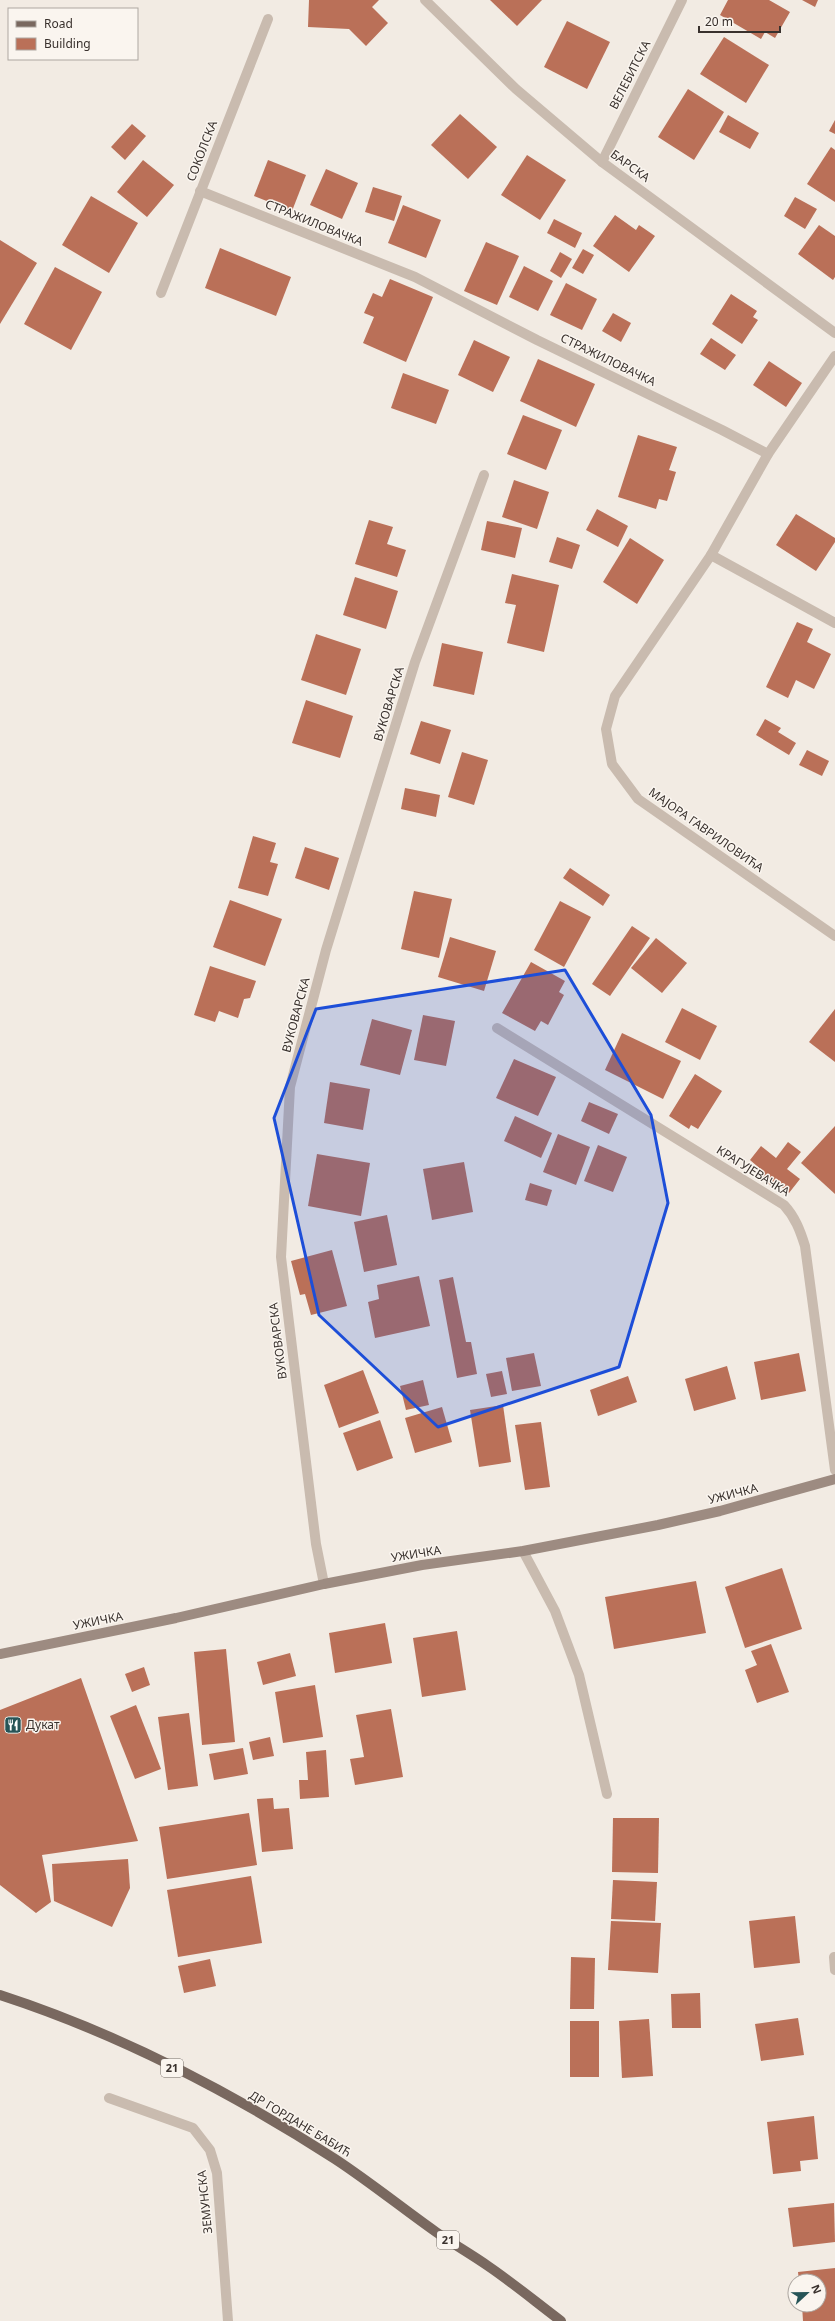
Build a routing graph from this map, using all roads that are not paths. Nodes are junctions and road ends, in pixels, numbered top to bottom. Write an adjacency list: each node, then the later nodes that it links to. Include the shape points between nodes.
1 (426, 0): 4 (street, БАРСКА, via 516,89)
2 (682, 0): 4 (street, ВЕЛЕБИТСКА)
3 (268, 19): 5 (street, СОКОЛСКА)
4 (602, 162): 7 (street, БАРСКА)
5 (200, 192): 6 (street, СОКОЛСКА); 9 (street, СТРАЖИЛОВАЧКА, via 415,276 537,340)
6 (161, 293)
7 (835, 333)
8 (835, 356): 9 (street)
9 (768, 454): 11 (street)
10 (484, 475): 18 (street, ВУКОВАРСКА, via 415,662 326,950 290,1087 282,1257 316,1544)
11 (711, 555): 12 (street); 13 (street, МАЈОРА ГАВРИЛОВИЋА, via 615,696 606,729 612,764 638,799)
12 (835, 623)
13 (835, 936)
14 (497, 1028): 15 (street, КРАГУЈЕВАЧКА, via 784,1205 791,1213 805,1246)
15 (835, 1470)
16 (835, 1479): 17 (main road, УЖИЧКА, via 712,1513)
17 (523, 1552): 18 (main road, УЖИЧКА, via 422,1565); 20 (street, via 555,1610 579,1674)
18 (324, 1584): 19 (main road, УЖИЧКА)
19 (0, 1654)
20 (607, 1794)
21 (834, 1957): 22 (street)
22 (835, 1970)
23 (0, 1995): 26 (main road, ДР ГОРДАНЕ БАБИЋ / 21, via 113,2040 216,2089 259,2113 372,2184)
24 (110, 2098): 25 (street, ЗЕМУНСКА, via 192,2128 210,2150 217,2174)
25 (228, 2321)
26 (562, 2321)

